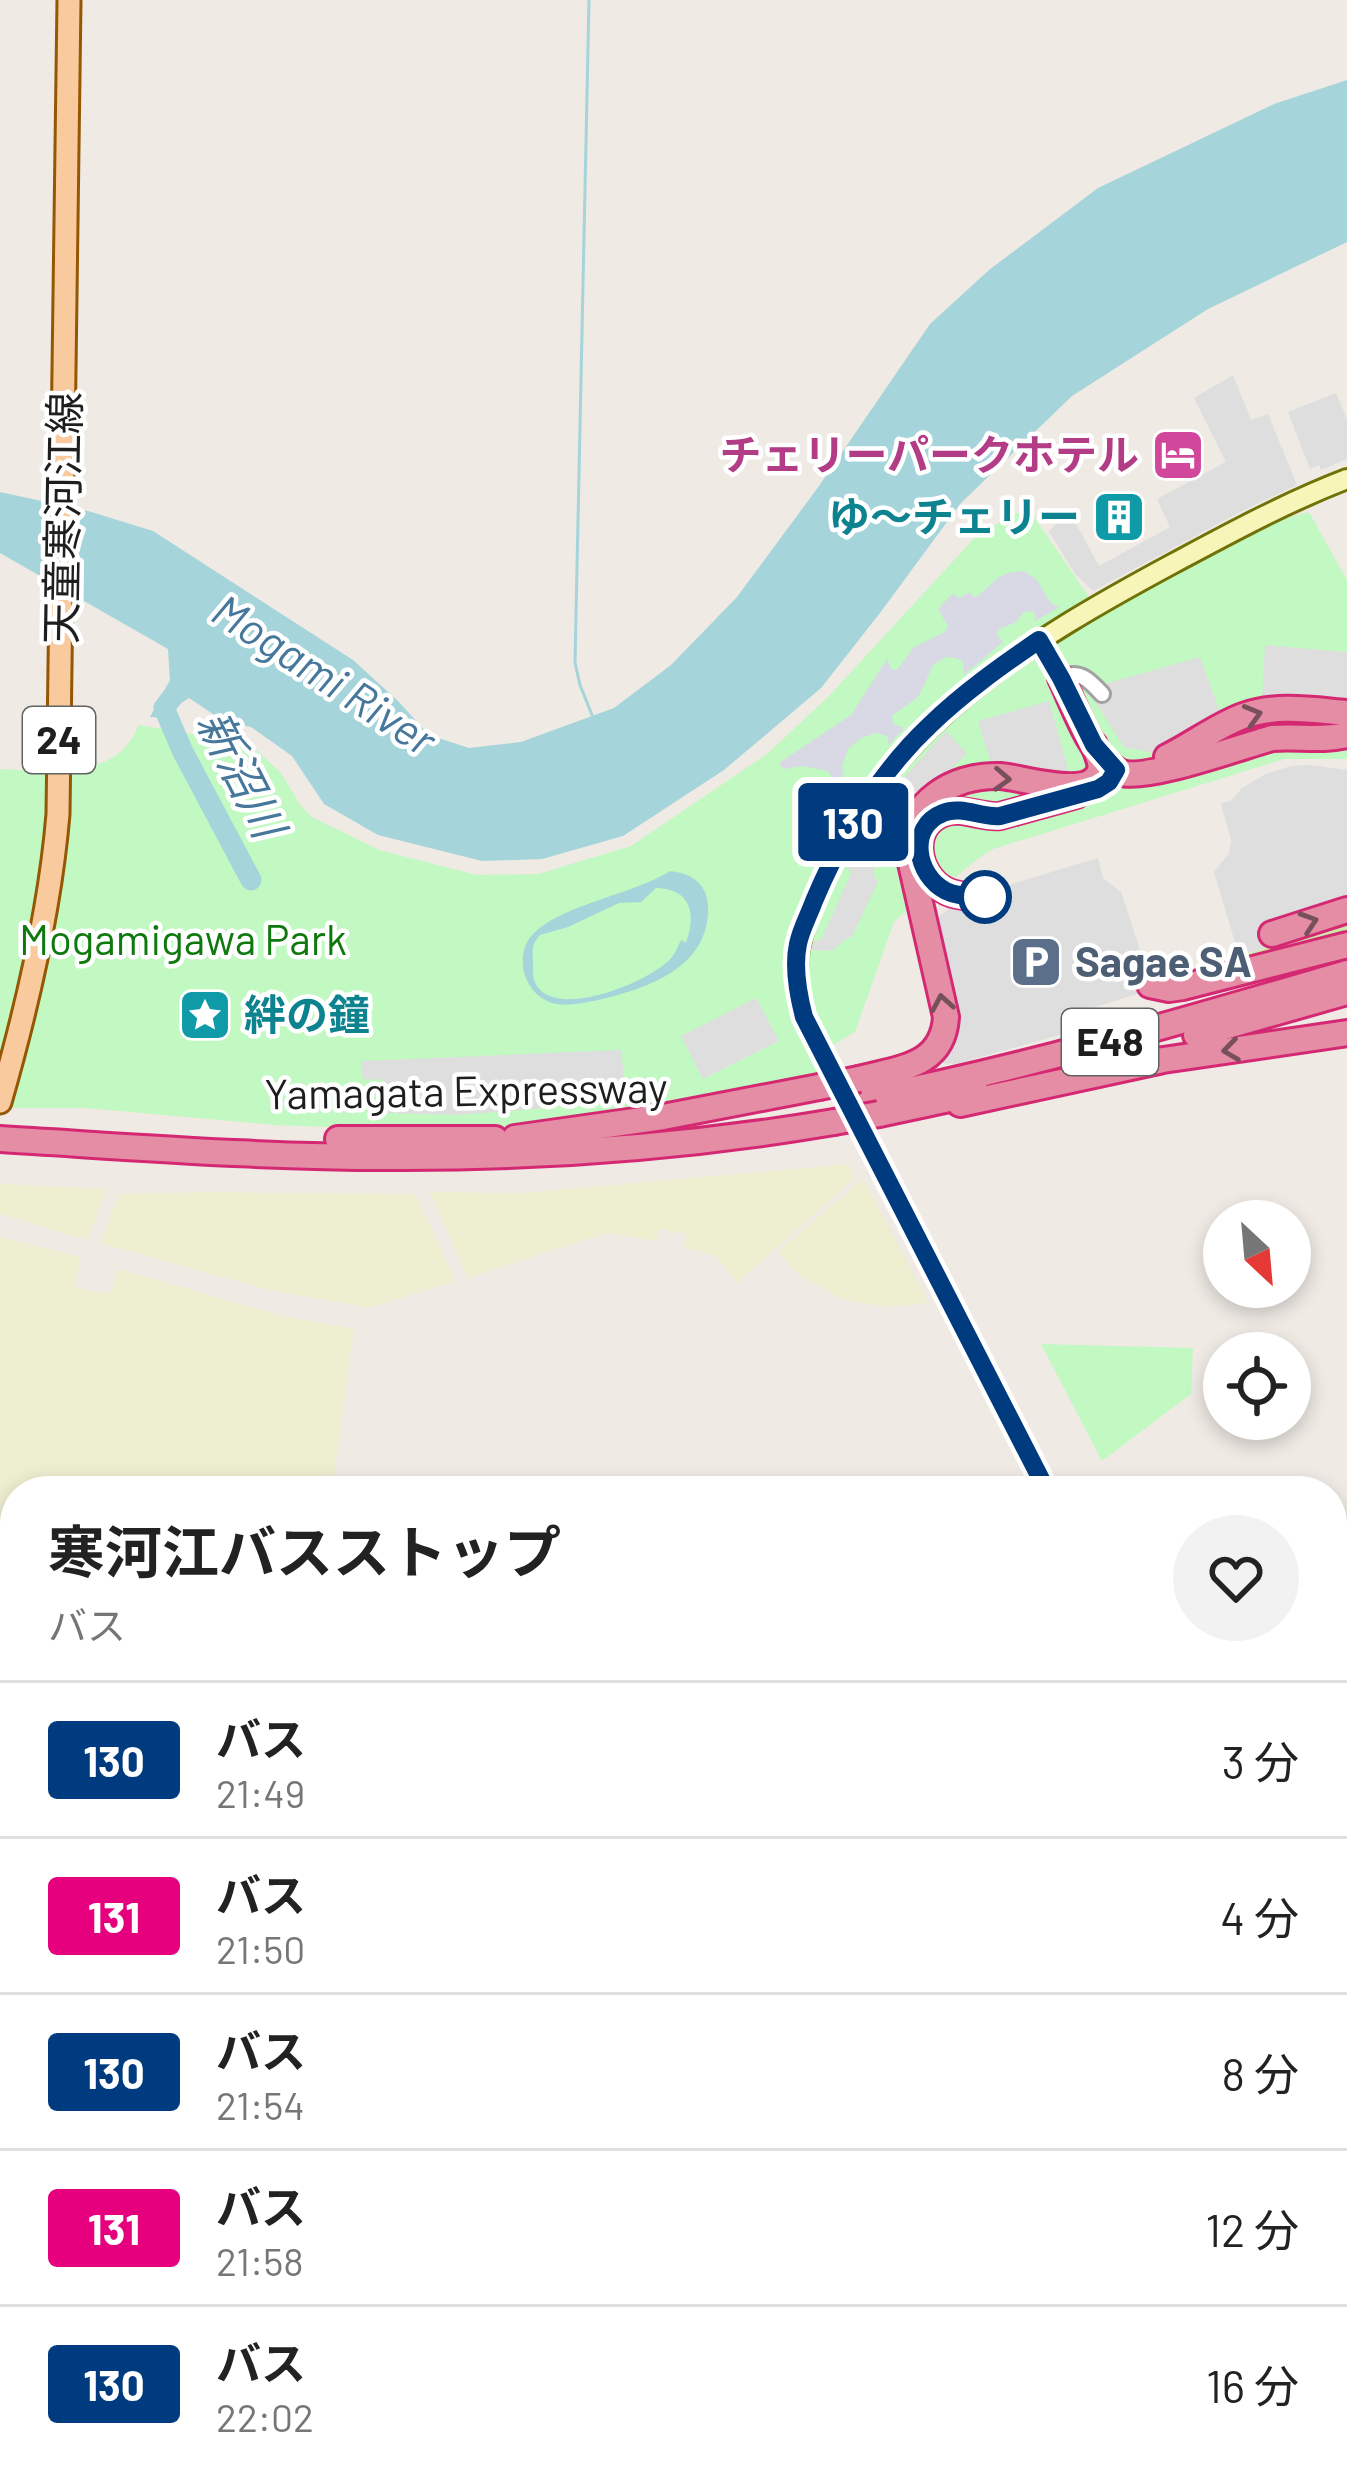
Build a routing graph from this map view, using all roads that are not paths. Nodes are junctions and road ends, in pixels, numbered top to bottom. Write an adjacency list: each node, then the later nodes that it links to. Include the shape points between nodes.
1 (68, 0): 19 (main road, 天童寒河江線 / 24, via 58,814 52,878)
2 (1347, 478): 3 (street, via 1259,517)
3 (1039, 640): 4 (street); 25 (street, via 927,727 883,779 830,862 797,946 797,967 804,1017)
4 (1061, 678): 5 (street, via 1078,674); 7 (highway)
5 (1102, 694)
6 (1347, 713): 7 (highway, one-way to 6, via 1138,763 1262,711)
7 (1093, 733): 9 (highway); 18 (highway, one-way to 7, via 936,1048 945,1030 908,850 917,812 972,779 1060,786 1091,780 1100,767)
8 (1347, 734): 9 (highway, via 1272,738 1138,776)
9 (1116, 770): 10 (highway, via 1098,789 1000,816 946,812 927,824 919,844 928,877 957,895)
10 (985, 897)
11 (1347, 910): 12 (highway, one-way to 11)
12 (1271, 934)
13 (1347, 945): 15 (highway, via 1183,987)
14 (1347, 973): 18 (highway, Yamagata Expressway / E48, via 993,1073)
15 (1150, 985)
16 (1347, 992): 18 (highway, Yamagata Expressway / E48, via 996,1089)
17 (1347, 1033): 18 (highway, one-way to 18, via 1163,1060 938,1109)
18 (870, 1097): 20 (highway, Yamagata Expressway / E48)
19 (0, 1102)
20 (827, 1105): 24 (highway, Yamagata Expressway / E48, via 664,1128); 24 (highway, Yamagata Expressway / E48, via 776,1131 600,1150)
21 (0, 1124): 23 (highway, Yamagata Expressway / E48)
22 (0, 1139): 23 (highway, Yamagata Expressway / E48)
23 (369, 1148): 24 (highway, Yamagata Expressway / E48)
24 (400, 1148)
25 (1039, 1476)

